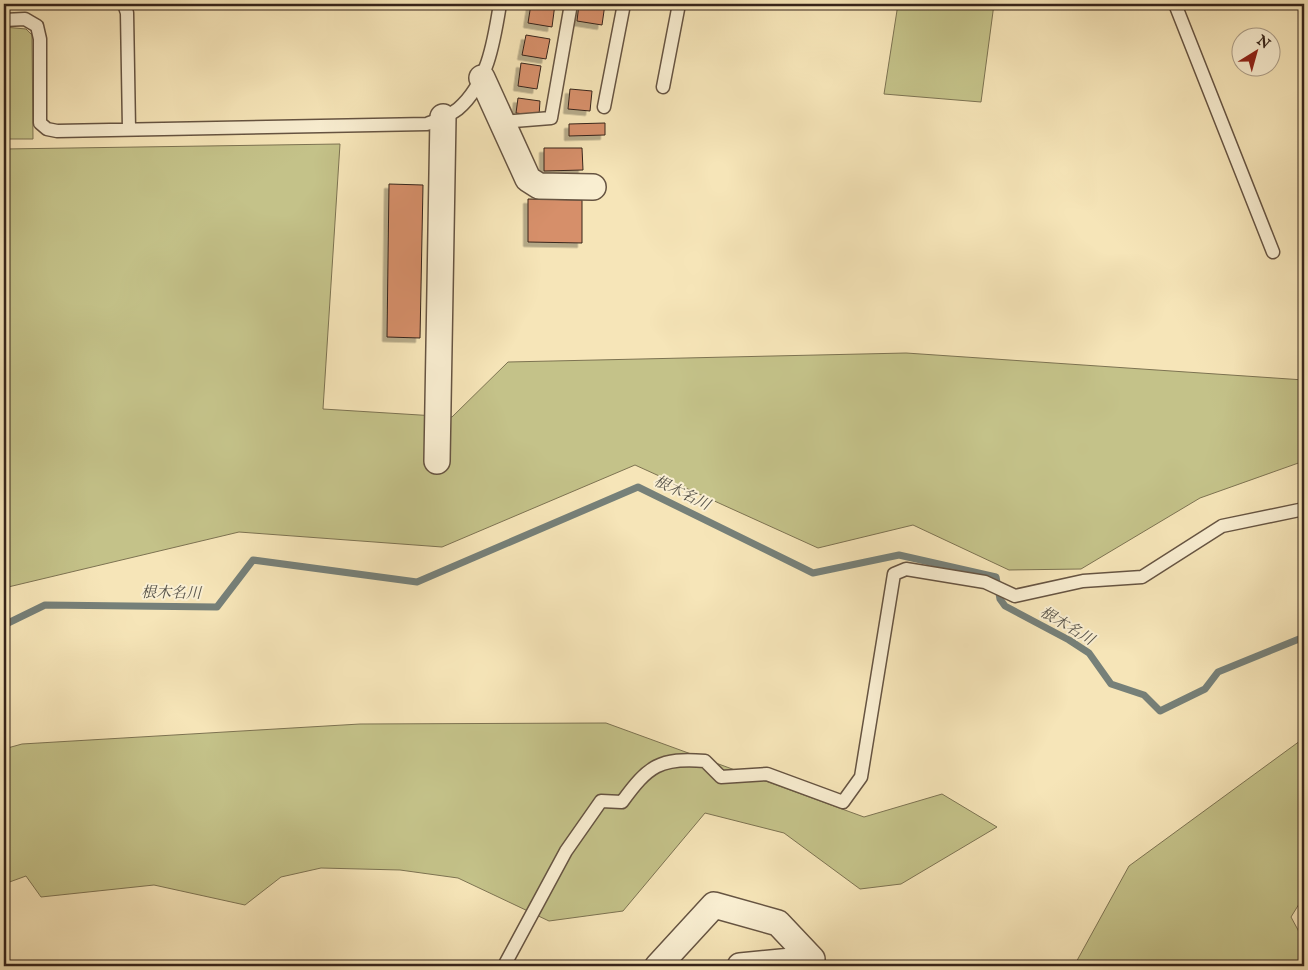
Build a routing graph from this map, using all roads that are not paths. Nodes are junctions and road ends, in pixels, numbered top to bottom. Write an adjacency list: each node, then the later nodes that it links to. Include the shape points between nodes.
1 (124, 4): 13 (lane)
2 (500, 4): 8 (lane, via 491,52)
3 (571, 4): 12 (lane, via 551,118)
4 (624, 4): 10 (lane)
5 (679, 4): 9 (lane)
6 (1175, 4): 15 (lane)
7 (4, 20): 13 (lane, via 25,20 36,26 40,39 40,123 47,129)
8 (482, 78): 11 (lane, via 457,109); 12 (street)
9 (663, 87)
10 (604, 108)
11 (443, 117): 13 (lane, via 427,124); 16 (street)
12 (502, 122): 14 (street, via 528,179 539,186)
13 (129, 129)
14 (593, 187)
15 (1273, 252)
16 (437, 461)
17 (1304, 509): 18 (lane, via 1222,526 1142,577 1083,581 1015,596 985,582 906,569 894,574 860,777 843,802 767,774 721,777 705,761 679,759 658,764 639,779 622,802 601,801 566,850)
18 (504, 966)
19 (658, 966): 20 (street, via 714,905 778,923 812,959)
20 (740, 966)

